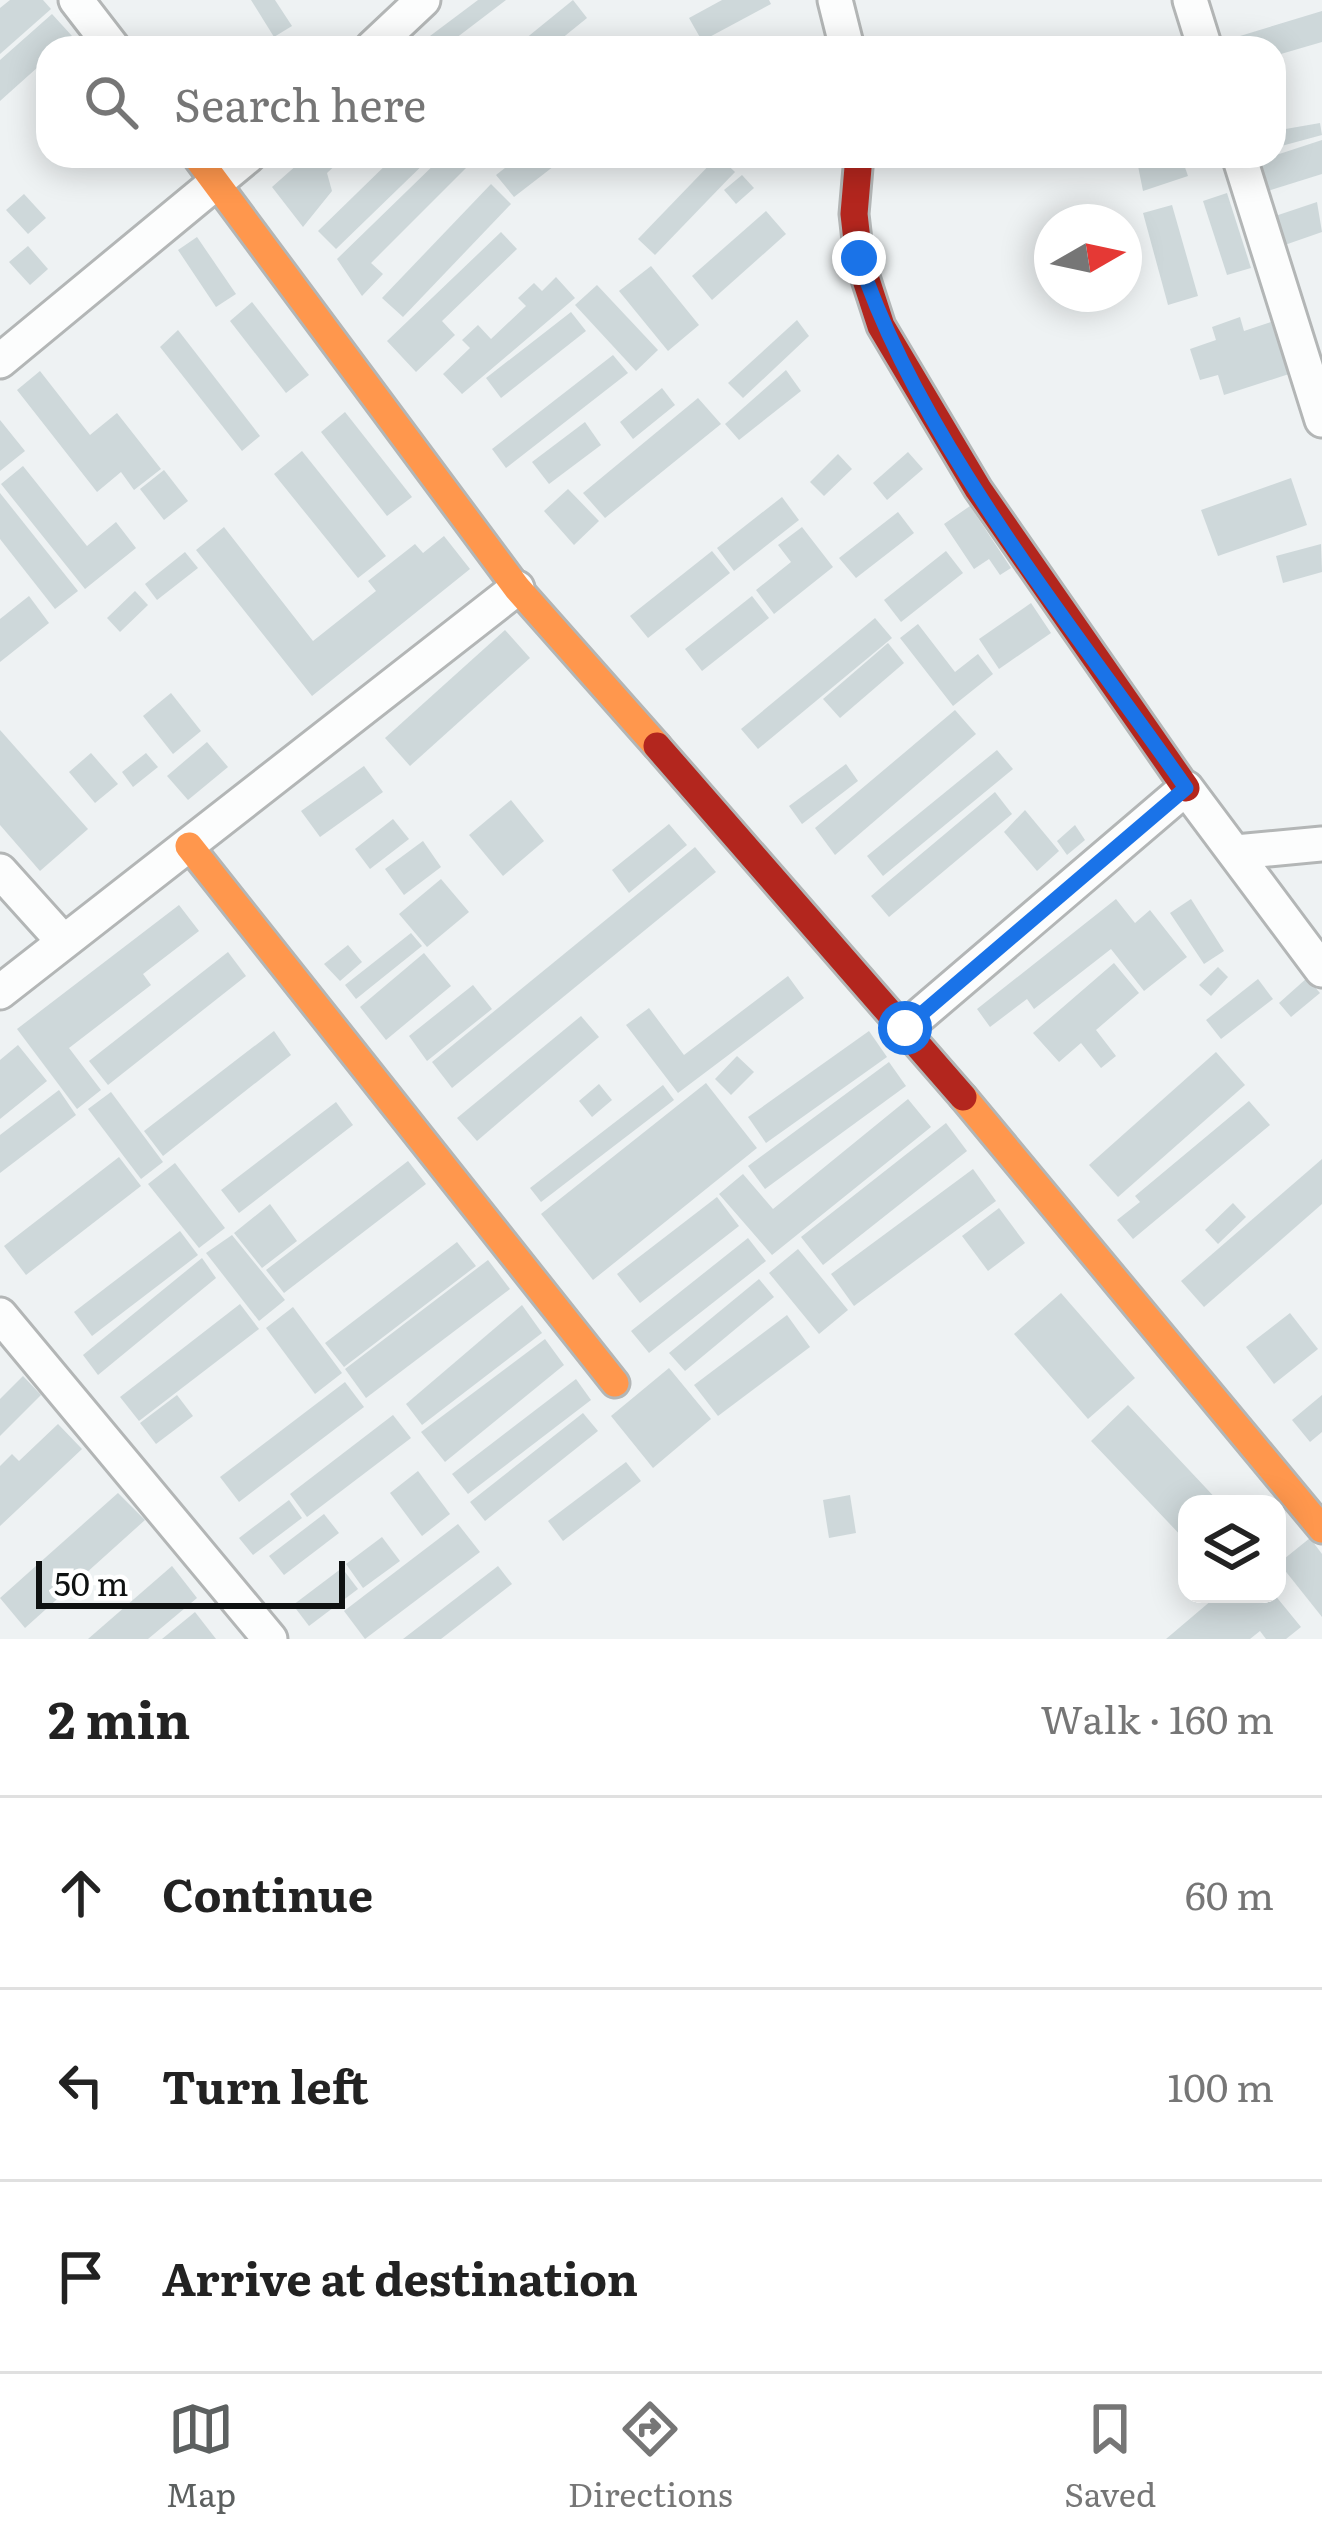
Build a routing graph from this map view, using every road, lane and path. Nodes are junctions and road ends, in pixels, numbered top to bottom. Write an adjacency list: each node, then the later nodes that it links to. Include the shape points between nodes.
1 (76, 0): 5 (street)
2 (423, 0): 6 (street)
3 (835, 0): 7 (street)
4 (1190, 0): 8 (street)
5 (104, 36)
6 (385, 36)
7 (844, 36)
8 (1201, 36)
9 (205, 168): 13 (street)
10 (234, 168): 13 (street)
11 (858, 168): 17 (street, via 859,258 881,326 978,489)
12 (1243, 168): 15 (street)
13 (217, 183): 14 (street); 16 (street)
14 (0, 361)
15 (1322, 420)
16 (517, 588): 19 (street); 25 (street)
17 (1186, 788): 20 (street); 25 (street)
18 (1322, 844): 20 (street)
19 (189, 846): 22 (street); 27 (street)
20 (1236, 852): 23 (street)
21 (0, 871): 22 (street)
22 (63, 941): 24 (street)
23 (1322, 970)
24 (0, 992)
25 (905, 1028): 28 (street)
26 (0, 1315): 29 (street)
27 (616, 1383)
28 (1322, 1529)
29 (270, 1639)

